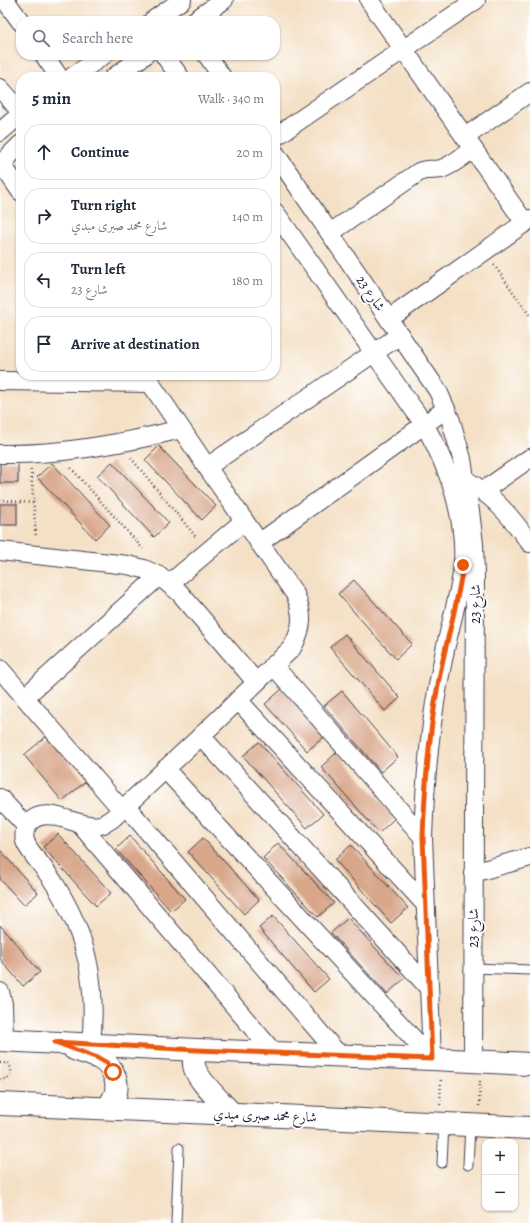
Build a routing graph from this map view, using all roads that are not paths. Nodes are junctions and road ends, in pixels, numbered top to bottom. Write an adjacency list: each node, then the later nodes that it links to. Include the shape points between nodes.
1 (224, 0): 6 (street)
2 (369, 0): 7 (street)
3 (476, 0): 7 (street)
4 (176, 2): 5 (street)
5 (158, 16)
6 (201, 16)
7 (404, 50): 23 (street); 24 (street)
8 (47, 60): 13 (street)
9 (97, 60): 14 (street)
10 (138, 60): 15 (street)
11 (168, 60): 16 (street)
12 (210, 60): 17 (street)
13 (56, 72)
14 (79, 72)
15 (121, 72)
16 (176, 72)
17 (219, 72)
18 (0, 88): 20 (street)
19 (530, 92): 24 (street)
20 (16, 107)
21 (16, 118): 22 (street)
22 (0, 132)
23 (280, 134)
24 (469, 143): 29 (street); 31 (street, via 446,167 419,172)
25 (16, 149): 27 (street)
26 (280, 160): 31 (street, شارع 23)
27 (1, 164): 28 (street)
28 (16, 185)
29 (528, 221): 32 (street)
30 (280, 223): 34 (street, شارع 23)
31 (330, 233): 32 (street, شارع 23)
32 (389, 319): 33 (street, شارع 23)
33 (400, 335): 34 (street); 38 (street, شارع 23, via 438,391)
34 (374, 353): 39 (street, شارع 23); 43 (street)
35 (74, 380): 37 (street)
36 (149, 380): 40 (street)
37 (0, 381)
38 (446, 409): 39 (street); 45 (street, شارع 23, via 457,440)
39 (424, 424): 44 (street, شارع 23); 48 (street)
40 (181, 429): 41 (street, via 99,447 30,454); 43 (street)
41 (0, 454)
42 (530, 458): 46 (street)
43 (207, 467): 47 (street)
44 (447, 473): 45 (street); 63 (street, شارع 23, via 460,517 463,565 435,701 426,768)
45 (465, 479): 46 (street); 65 (street, شارع 23, via 474,544 475,577)
46 (483, 491): 49 (street, via 507,513)
47 (244, 521): 48 (street); 51 (street, via 208,551)
48 (259, 543): 52 (street, via 295,594 302,616 301,627 292,648)
49 (530, 543)
50 (0, 551): 51 (street, via 128,564)
51 (164, 580): 54 (street, via 178,592); 55 (street)
52 (274, 665): 54 (street); 63 (street)
53 (0, 669): 55 (street)
54 (256, 682): 56 (street)
55 (25, 697): 60 (street)
56 (238, 700): 57 (street); 66 (street)
57 (201, 736): 58 (street); 69 (street)
58 (165, 769): 60 (street); 77 (street)
59 (0, 798): 62 (street)
60 (124, 808): 61 (street, via 99,826); 76 (street)
61 (79, 823): 62 (street, via 44,815 37,816); 75 (street)
62 (26, 826): 73 (street, via 24,840 65,901 84,946 93,995)
63 (423, 837): 66 (street, شارع 23)
64 (530, 857): 65 (street)
65 (473, 873): 67 (street, شارع 23)
66 (425, 904): 69 (street, شارع 23)
67 (473, 968): 68 (lane); 78 (street, شارع 23)
68 (530, 970)
69 (428, 987): 77 (street, شارع 23)
70 (0, 992): 71 (street, via 3,1004)
71 (2, 1040): 72 (main road)
72 (55, 1042): 73 (main road); 81 (main road, via 107,1063 116,1081 116,1092)
73 (91, 1044): 74 (main road)
74 (197, 1050): 75 (main road); 82 (main road, via 194,1057 197,1074)
75 (274, 1053): 76 (main road)
76 (338, 1055): 77 (main road)
77 (437, 1059): 78 (main road)
78 (477, 1062): 79 (main road)
79 (530, 1064)
80 (0, 1104): 81 (main road, شارع محمد صبرى مبدي)
81 (106, 1108): 82 (main road, شارع محمد صبرى مبدي)
82 (232, 1114): 83 (main road, شارع محمد صبرى مبدي)
83 (442, 1123): 84 (main road, شارع محمد صبرى مبدي); 87 (lane)
84 (474, 1125): 85 (main road, شارع محمد صبرى مبدي); 88 (lane)
85 (530, 1128)
86 (179, 1148): 89 (lane)
87 (442, 1163)
88 (468, 1165)
89 (176, 1223)

